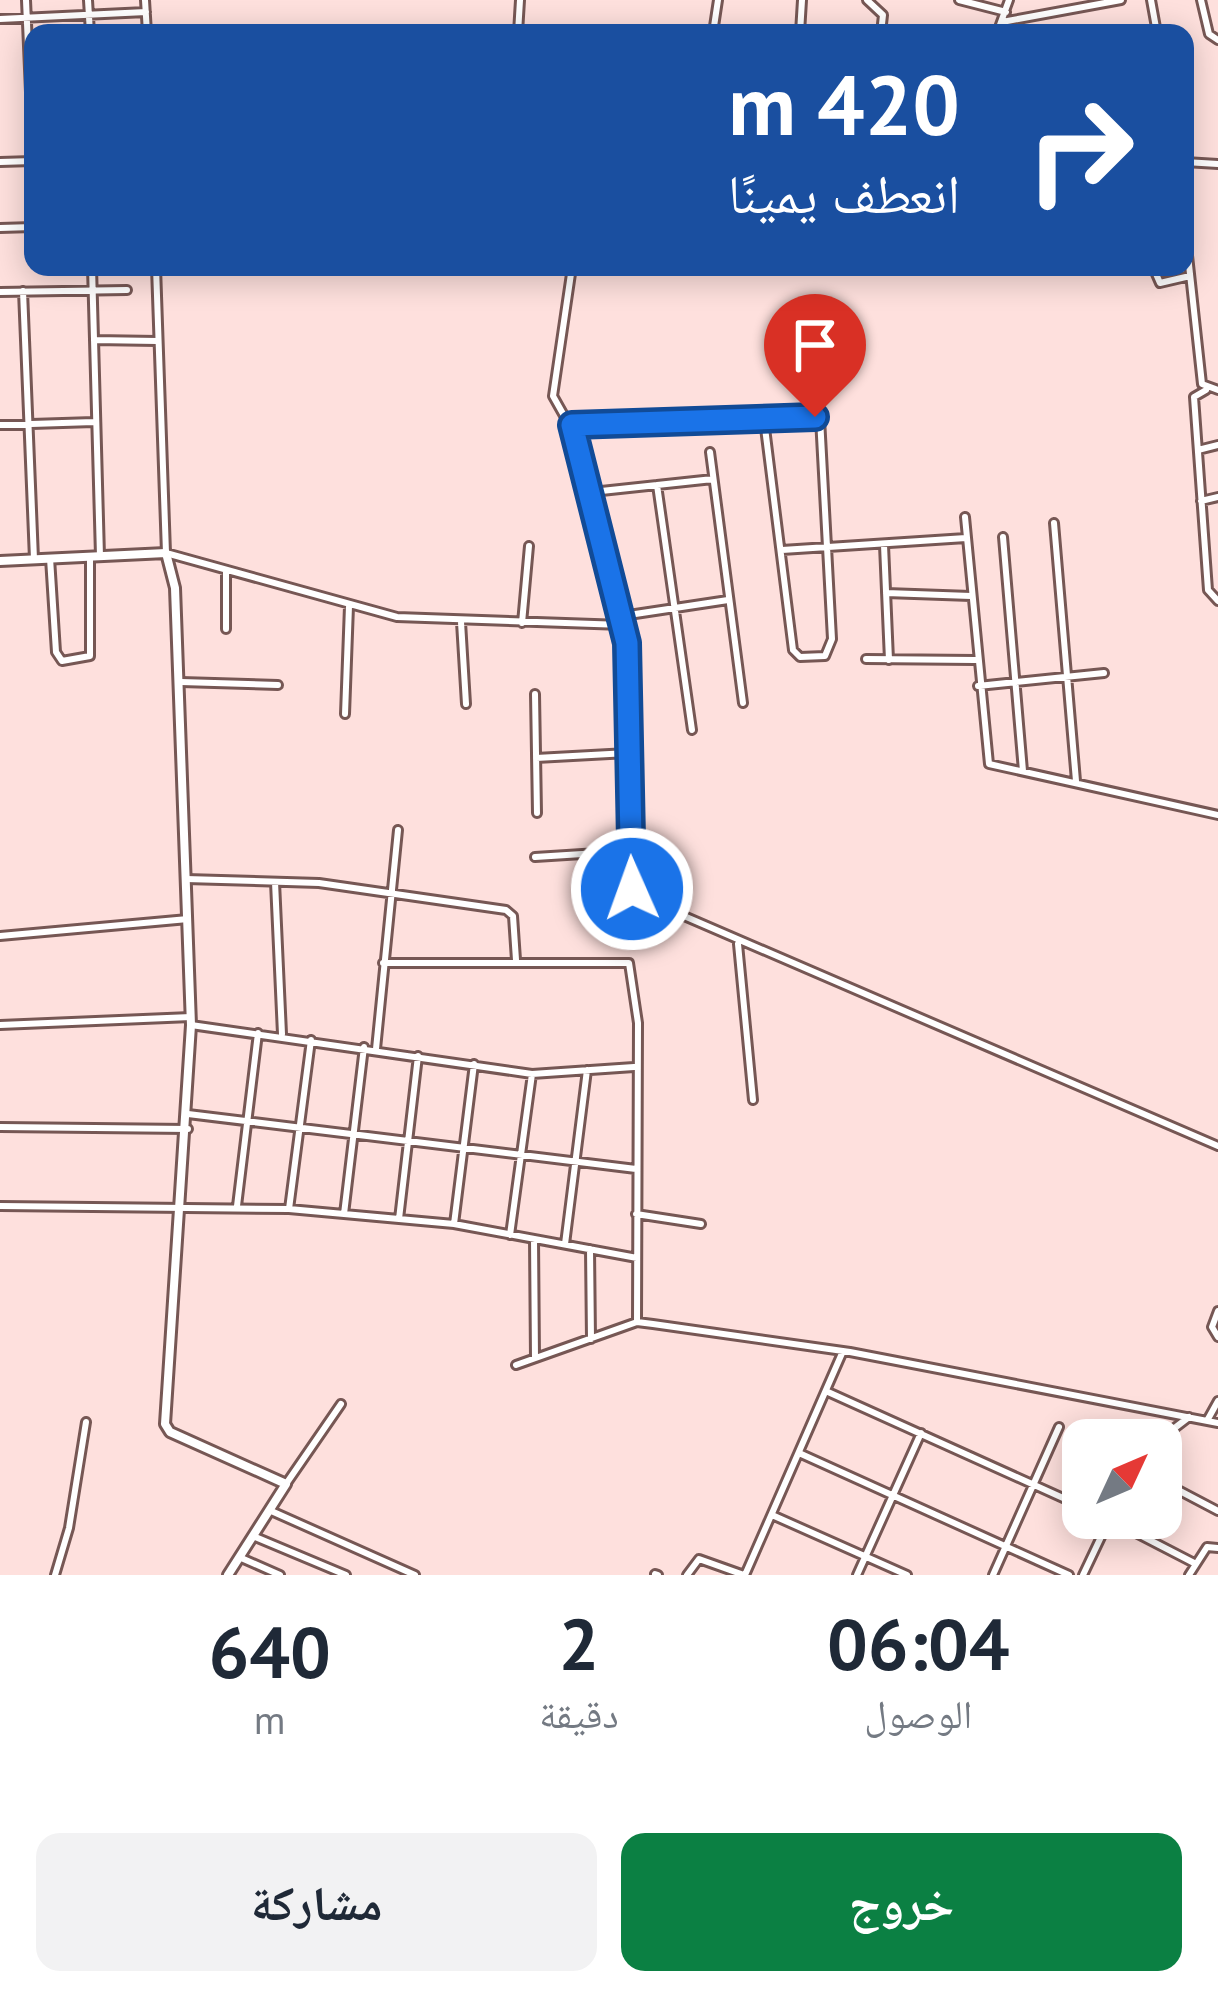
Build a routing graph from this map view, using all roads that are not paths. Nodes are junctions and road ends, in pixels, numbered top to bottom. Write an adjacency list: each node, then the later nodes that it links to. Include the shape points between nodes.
1 (26, 0): 12 (street)
2 (88, 0): 11 (street)
3 (146, 0): 9 (street)
4 (867, 0): 18 (street)
5 (959, 0): 10 (street)
6 (1009, 0): 10 (street)
7 (1121, 0): 14 (street)
8 (1201, 0): 19 (street)
9 (146, 12): 11 (street); 17 (street)
10 (1006, 12): 14 (street)
11 (89, 16): 12 (street); 16 (street)
12 (27, 18): 13 (street); 15 (street)
13 (0, 19)
14 (1001, 22)
15 (27, 24)
16 (89, 24)
17 (147, 24)
18 (882, 24)
19 (1218, 40)
20 (92, 276): 25 (street)
21 (155, 276): 30 (street)
22 (571, 276): 37 (street, via 553,396)
23 (1157, 276): 24 (street, via 1160,283)
24 (1190, 276): 31 (street)
25 (93, 289): 26 (street); 27 (street); 29 (street)
26 (127, 290)
27 (23, 291): 28 (street); 35 (street)
28 (0, 292)
29 (94, 340): 30 (street); 34 (street)
30 (158, 341): 54 (street)
31 (1206, 390): 32 (street); 39 (street, via 1194,397)
32 (1218, 390)
33 (764, 421): 37 (street); 52 (street); 53 (street, via 822,422)
34 (94, 422): 35 (street); 56 (street)
35 (27, 424): 36 (street); 58 (street)
36 (0, 425)
37 (572, 425): 43 (street)
38 (1218, 445): 39 (street)
39 (1197, 451): 45 (street)
40 (710, 452): 41 (street)
41 (713, 479): 42 (street); 64 (street)
42 (657, 485): 43 (street); 67 (street)
43 (592, 492): 68 (street)
44 (1218, 497): 45 (street)
45 (1201, 501): 59 (street)
46 (965, 517): 49 (street)
47 (1054, 523): 76 (street)
48 (1004, 537): 78 (street)
49 (967, 538): 51 (street); 63 (street)
50 (529, 545): 70 (street)
51 (884, 545): 53 (street); 62 (street)
52 (782, 550): 53 (street); 53 (street, via 792,646 800,657 830,650)
53 (829, 550)
54 (166, 553): 56 (street); 61 (street); 77 (street)
55 (1218, 555): 59 (street)
56 (95, 556): 57 (street); 57 (street, via 90,656 62,661)
57 (50, 558): 58 (street)
58 (34, 559): 60 (street)
59 (1206, 559): 65 (street, via 1209,596)
60 (0, 561)
61 (226, 571): 66 (street); 71 (street)
62 (886, 593): 63 (street); 73 (street)
63 (971, 596): 74 (street)
64 (728, 600): 67 (street); 82 (street)
65 (1218, 601)
66 (349, 606): 69 (street); 84 (street)
67 (675, 608): 68 (street); 85 (street)
68 (623, 620): 70 (street); 86 (street)
69 (461, 622): 70 (street); 83 (street)
70 (523, 623)
71 (226, 628)
72 (866, 659): 73 (street)
73 (890, 660): 74 (street)
74 (975, 660): 80 (street)
75 (1104, 673): 76 (street)
76 (1067, 679): 78 (street); 89 (street)
77 (181, 682): 79 (street); 95 (street)
78 (1014, 683): 80 (street); 88 (street)
79 (278, 685)
80 (977, 686): 88 (street, via 986,761)
81 (535, 694): 87 (street)
82 (743, 703)
83 (466, 704)
84 (345, 714)
85 (692, 730)
86 (628, 753): 87 (street); 93 (street)
87 (536, 758): 90 (street)
88 (1023, 771): 89 (street)
89 (1076, 781): 91 (street)
90 (537, 813)
91 (1218, 814)
92 (398, 830): 97 (street)
93 (629, 851): 94 (street); 100 (street, via 638,898)
94 (535, 857)
95 (186, 879): 96 (street); 98 (street)
96 (275, 881): 97 (street); 106 (street)
97 (391, 892): 101 (street, via 512,913); 102 (street)
98 (188, 919): 99 (street); 103 (street)
99 (0, 936)
100 (738, 944): 115 (street); 124 (street)
101 (516, 960): 102 (street); 112 (street, via 629,963)
102 (382, 963): 109 (street)
103 (191, 1021): 104 (street); 105 (street); 116 (street)
104 (0, 1025)
105 (258, 1033): 106 (street); 117 (street)
106 (282, 1036): 107 (street)
107 (311, 1040): 108 (street); 118 (street)
108 (364, 1047): 109 (street); 121 (street)
109 (376, 1049): 110 (street)
110 (418, 1055): 111 (street); 122 (street)
111 (474, 1064): 114 (street); 123 (street)
112 (635, 1067): 113 (street); 127 (street)
113 (587, 1070): 114 (street); 126 (street)
114 (532, 1074): 125 (street)
115 (753, 1100)
116 (188, 1114): 117 (street); 120 (street)
117 (246, 1120): 118 (street); 130 (street)
118 (299, 1125): 121 (street); 131 (street)
119 (0, 1127): 120 (street)
120 (188, 1129): 128 (street)
121 (353, 1131): 122 (street); 132 (street)
122 (408, 1138): 123 (street); 134 (street)
123 (465, 1145): 125 (street); 135 (street)
124 (1218, 1146)
125 (520, 1153): 126 (street); 137 (street)
126 (577, 1161): 127 (street); 139 (street)
127 (636, 1169): 133 (street)
128 (182, 1204): 129 (street); 130 (street); 160 (street, via 166,1429)
129 (0, 1205)
130 (237, 1206): 131 (street)
131 (290, 1209): 132 (street)
132 (344, 1214): 134 (street)
133 (636, 1214): 136 (street); 141 (street)
134 (399, 1219): 135 (street)
135 (454, 1224): 137 (street)
136 (701, 1224)
137 (510, 1235): 138 (street)
138 (534, 1239): 139 (street); 147 (street)
139 (565, 1244): 140 (street)
140 (590, 1249): 141 (street); 145 (street)
141 (637, 1258): 143 (street)
142 (1218, 1311): 144 (street)
143 (637, 1322): 145 (street); 146 (street)
144 (1218, 1337)
145 (591, 1339): 147 (street)
146 (843, 1351): 149 (street); 152 (street)
147 (535, 1358): 148 (street)
148 (516, 1364)
149 (827, 1392): 158 (street); 159 (street)
150 (1218, 1401): 153 (street)
151 (341, 1404): 160 (street)
152 (1189, 1417): 153 (street); 155 (street)
153 (1208, 1421): 156 (street)
154 (86, 1422): 177 (street)
155 (1182, 1422)
156 (1218, 1424)
157 (1059, 1427): 161 (street)
158 (921, 1433): 161 (street); 163 (street)
159 (800, 1453): 163 (street); 167 (street)
160 (286, 1484): 165 (street)
161 (1034, 1484): 164 (street); 171 (street)
162 (1182, 1492): 166 (street)
163 (892, 1493): 171 (street); 173 (street)
164 (1062, 1497)
165 (269, 1510): 168 (street); 181 (street)
166 (1218, 1511)
167 (772, 1515): 173 (street); 183 (street)
168 (253, 1535): 174 (street); 180 (street)
169 (1100, 1539): 176 (street)
170 (1149, 1539): 175 (street)
171 (1006, 1547): 186 (street); 187 (street)
172 (1218, 1548): 175 (street, via 1208,1547)
173 (866, 1556): 184 (street); 185 (street)
174 (239, 1557): 178 (street); 179 (street)
175 (1196, 1564): 188 (street)
176 (1086, 1574)
177 (55, 1575)
178 (228, 1575)
179 (280, 1575)
180 (346, 1575)
181 (415, 1575)
182 (687, 1575): 183 (street, via 699,1559)
183 (744, 1575)
184 (857, 1575)
185 (907, 1575)
186 (993, 1575)
187 (1069, 1575)
188 (1189, 1575)

